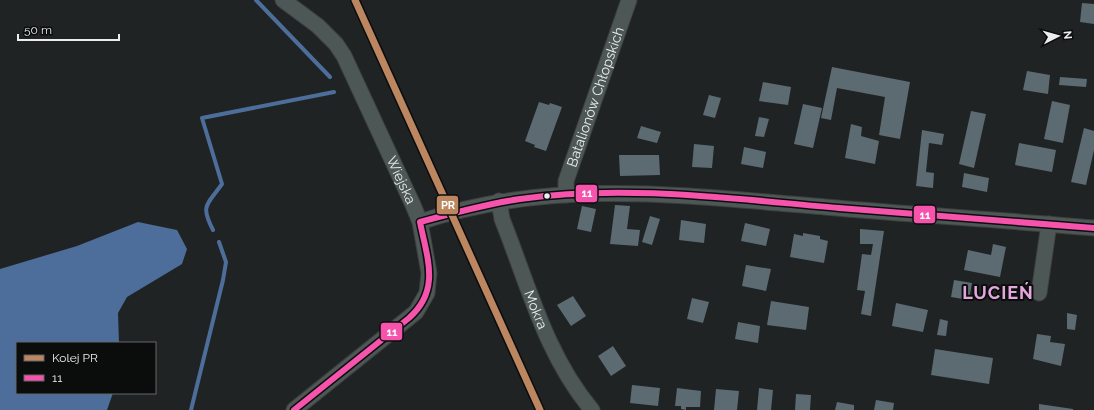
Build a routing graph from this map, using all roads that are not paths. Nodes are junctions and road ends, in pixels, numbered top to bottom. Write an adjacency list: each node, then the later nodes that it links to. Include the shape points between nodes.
1 (283, 0): 5 (street, Wiejska, via 318,26 344,56)
2 (629, 0): 3 (street, Batalionów Chłopskich, via 566,181)
3 (566, 195): 4 (street, Wiejska); 6 (street, Wiejska, via 644,193)
4 (499, 201): 5 (street, Wiejska); 10 (street, Mokra, via 502,219 544,330 580,397)
5 (420, 222): 9 (street, via 429,273 424,301 403,323)
6 (1049, 224): 7 (street, Wiejska); 8 (street)
7 (1094, 228)
8 (1039, 293)
9 (294, 410)
10 (592, 410)

